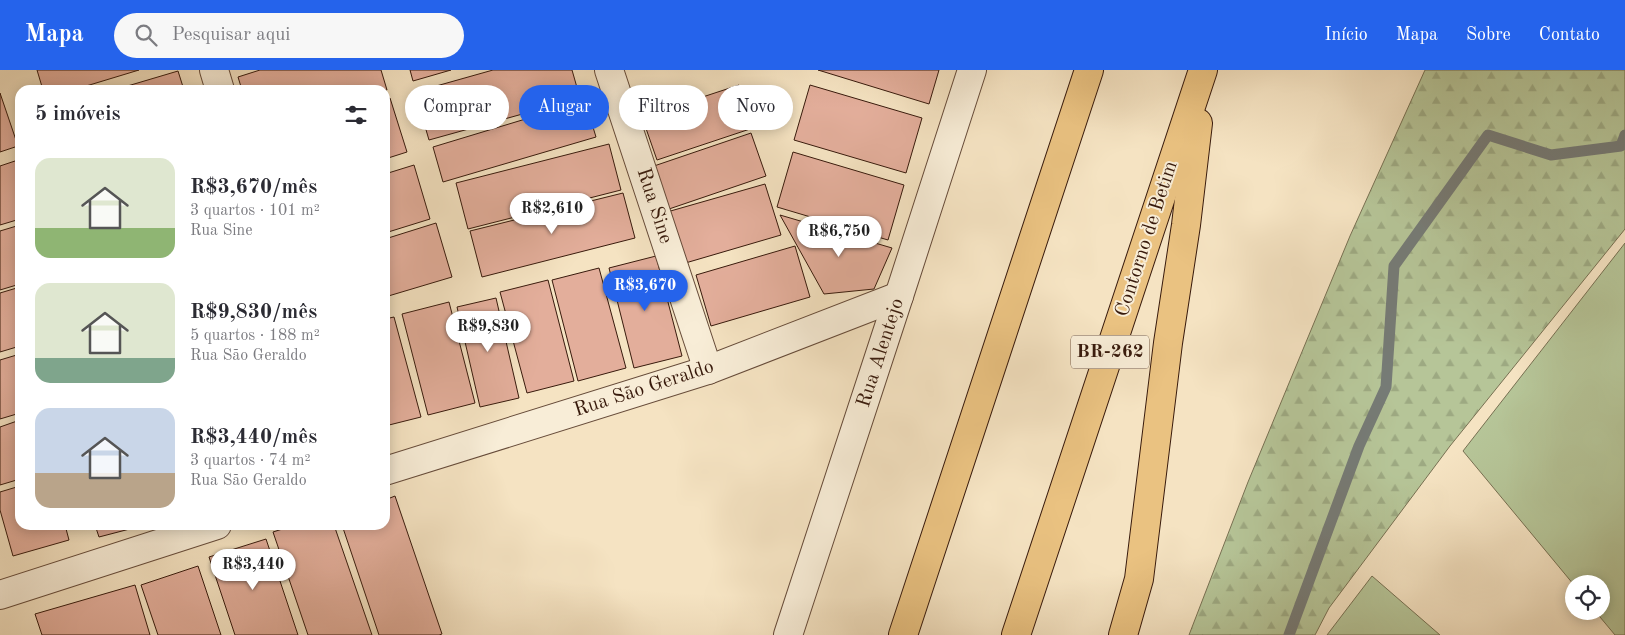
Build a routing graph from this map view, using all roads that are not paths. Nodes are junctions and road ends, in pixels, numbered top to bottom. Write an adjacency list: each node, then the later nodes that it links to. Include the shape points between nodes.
1 (214, 70): 6 (street)
2 (609, 70): 8 (street, Rua Sine)
3 (972, 70): 7 (street, Rua Alentejo)
4 (1089, 70): 13 (highway)
5 (1203, 70): 14 (highway, Contorno de Betim / BR-262); 15 (highway, BR-262, via 1139,579)
6 (218, 85)
7 (900, 296): 8 (street, Rua São Geraldo); 12 (street, Rua Alentejo)
8 (708, 370): 9 (street, Rua São Geraldo)
9 (390, 469)
10 (202, 530): 11 (street)
11 (0, 595)
12 (788, 635)
13 (904, 635)
14 (1016, 635)
15 (1123, 635)

